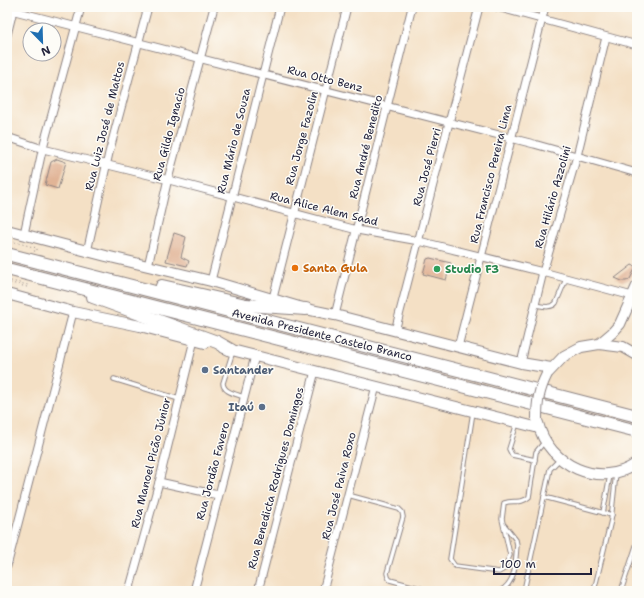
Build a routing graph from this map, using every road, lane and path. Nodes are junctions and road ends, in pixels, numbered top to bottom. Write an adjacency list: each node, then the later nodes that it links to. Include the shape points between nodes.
1 (81, 7): 12 (street)
2 (148, 7): 15 (street, Rua Luiz José de Mattos)
3 (214, 7): 17 (street, Rua Gildo Ignacio)
4 (280, 7): 18 (street, Rua Mário de Souza)
5 (346, 7): 19 (street, Rua Jorge Fazolin)
6 (412, 7): 20 (street, Rua André Benedito)
7 (479, 7): 21 (street, Rua José Pierri)
8 (497, 7): 11 (street)
9 (545, 7): 11 (street, Rua Francisco Pereira Lima)
10 (12, 9): 12 (street, Rua Otto Benz); 13 (street)
11 (542, 19): 14 (street); 23 (street, Rua Francisco Pereira Lima)
12 (76, 27): 15 (street, Rua Otto Benz); 24 (street)
13 (7, 35)
14 (606, 37): 16 (street); 25 (street, Rua Hilário Azzolini)
15 (138, 43): 17 (street, Rua Otto Benz); 26 (street, Rua Luiz José de Mattos)
16 (637, 45)
17 (200, 58): 18 (street, Rua Otto Benz); 28 (street, Rua Gildo Ignacio)
18 (263, 74): 19 (street, Rua Otto Benz); 29 (street, Rua Mário de Souza)
19 (326, 91): 20 (street, Rua Otto Benz); 30 (street, Rua Jorge Fazolin)
20 (388, 106): 21 (street, Rua Otto Benz); 32 (street, Rua André Benedito)
21 (450, 122): 23 (street, Rua Otto Benz); 35 (street, Rua José Pierri)
22 (7, 137): 24 (street, Rua Alice Alem Saad)
23 (511, 138): 25 (street, Rua Otto Benz); 39 (street, Rua Francisco Pereira Lima)
24 (43, 149): 26 (street, Rua Alice Alem Saad); 33 (street)
25 (577, 156): 27 (street, Rua Otto Benz); 43 (street, Rua Hilário Azzolini)
26 (106, 165): 28 (street, Rua Alice Alem Saad); 37 (street, Rua Luiz José de Mattos)
27 (637, 173)
28 (169, 180): 29 (street, Rua Alice Alem Saad); 41 (street, Rua Gildo Ignacio)
29 (232, 197): 30 (street, Rua Alice Alem Saad); 46 (street, Rua Mário de Souza)
30 (294, 214): 32 (street, Rua Alice Alem Saad); 52 (street, Rua Jorge Fazolin)
31 (7, 230): 33 (main road, Avenida Presidente Castelo Branco)
32 (357, 230): 35 (street, Rua Alice Alem Saad); 56 (street, Rua André Benedito)
33 (24, 234): 37 (main road, Avenida Presidente Castelo Branco)
34 (7, 240): 36 (path, via 38,248 36,251)
35 (419, 241): 39 (street, Rua Alice Alem Saad); 57 (street, Rua José Pierri)
36 (29, 251)
37 (87, 252): 41 (main road, Avenida Presidente Castelo Branco)
38 (7, 254): 40 (main road, Avenida Presidente Castelo Branco)
39 (481, 257): 43 (street, Rua Alice Alem Saad); 60 (street, Rua Francisco Pereira Lima)
40 (49, 265): 54 (main road, via 122,277 246,305); 72 (main road, Avenida Presidente Castelo Branco)
41 (148, 266): 46 (main road, Avenida Presidente Castelo Branco)
42 (7, 269): 48 (main road, Avenida Presidente Castelo Branco)
43 (543, 272): 44 (street, Rua Alice Alem Saad); 53 (street, Rua Hilário Azzolini)
44 (566, 279): 51 (street, Rua Alice Alem Saad); 53 (lane, via 554,306)
45 (7, 280): 47 (path, via 28,285 27,287)
46 (211, 281): 52 (main road, Avenida Presidente Castelo Branco)
47 (7, 282)
48 (61, 282): 61 (main road, via 104,302 217,342); 75 (main road, Avenida Presidente Castelo Branco)
49 (637, 286): 51 (main road)
50 (7, 294): 55 (main road)
51 (635, 297): 59 (main road, via 620,324)
52 (273, 298): 54 (main road, Avenida Presidente Castelo Branco)
53 (535, 305): 64 (street, Rua Hilário Azzolini)
54 (306, 309): 56 (main road, Avenida Presidente Castelo Branco)
55 (73, 312): 58 (main road); 89 (street)
56 (334, 315): 57 (main road, Avenida Presidente Castelo Branco)
57 (395, 331): 60 (main road, Avenida Presidente Castelo Branco)
58 (194, 340): 61 (main road); 70 (street, Rua Manoel Picão Júnior)
59 (599, 344): 62 (main road, via 623,347); 66 (main road, via 581,347 564,356)
60 (458, 347): 64 (main road, Avenida Presidente Castelo Branco)
61 (232, 350): 63 (main road); 69 (lane, via 223,387)
62 (637, 355)
63 (255, 356): 65 (main road); 69 (street, Rua Jordão Favero)
64 (520, 363): 66 (main road, Avenida Presidente Castelo Branco)
65 (315, 371): 68 (main road); 93 (street, Rua Benedicta Rodrigues Domingos)
66 (549, 371): 74 (main road, bridge, via 538,396)
67 (114, 379): 70 (lane)
68 (376, 386): 71 (main road); 83 (street, Rua José Paiva Roxo)
69 (244, 397): 82 (street, Rua Jordão Favero)
70 (179, 399): 81 (street, Rua Manoel Picão Júnior)
71 (473, 411): 73 (main road); 87 (lane, via 450,559 452,563 455,566 502,571 510,555)
72 (637, 416)
73 (517, 422): 74 (main road); 78 (lane, via 510,452 512,455)
74 (538, 424): 76 (main road)
75 (637, 431)
76 (545, 441): 77 (main road); 78 (lane, via 536,452)
77 (560, 459): 80 (main road, via 584,472); 84 (lane, via 550,469)
78 (535, 460): 87 (lane, via 529,497 523,502 504,503)
79 (637, 463): 80 (main road)
80 (613, 473): 85 (lane); 86 (lane)
81 (159, 482): 82 (street); 91 (street, Rua Manoel Picão Júnior)
82 (218, 495): 92 (street, Rua Jordão Favero)
83 (348, 495): 94 (street, Rua José Paiva Roxo); 95 (lane, via 402,512 403,517 388,577 390,580)
84 (544, 497): 85 (lane); 90 (lane)
85 (603, 513): 86 (lane)
86 (612, 515): 97 (lane)
87 (504, 524): 96 (lane, via 517,545 513,577 509,585)
88 (637, 543): 98 (lane)
89 (7, 566)
90 (525, 586)
91 (130, 591)
92 (194, 591)
93 (258, 591)
94 (323, 591)
95 (430, 591)
96 (500, 591)
97 (594, 591)
98 (621, 591)

